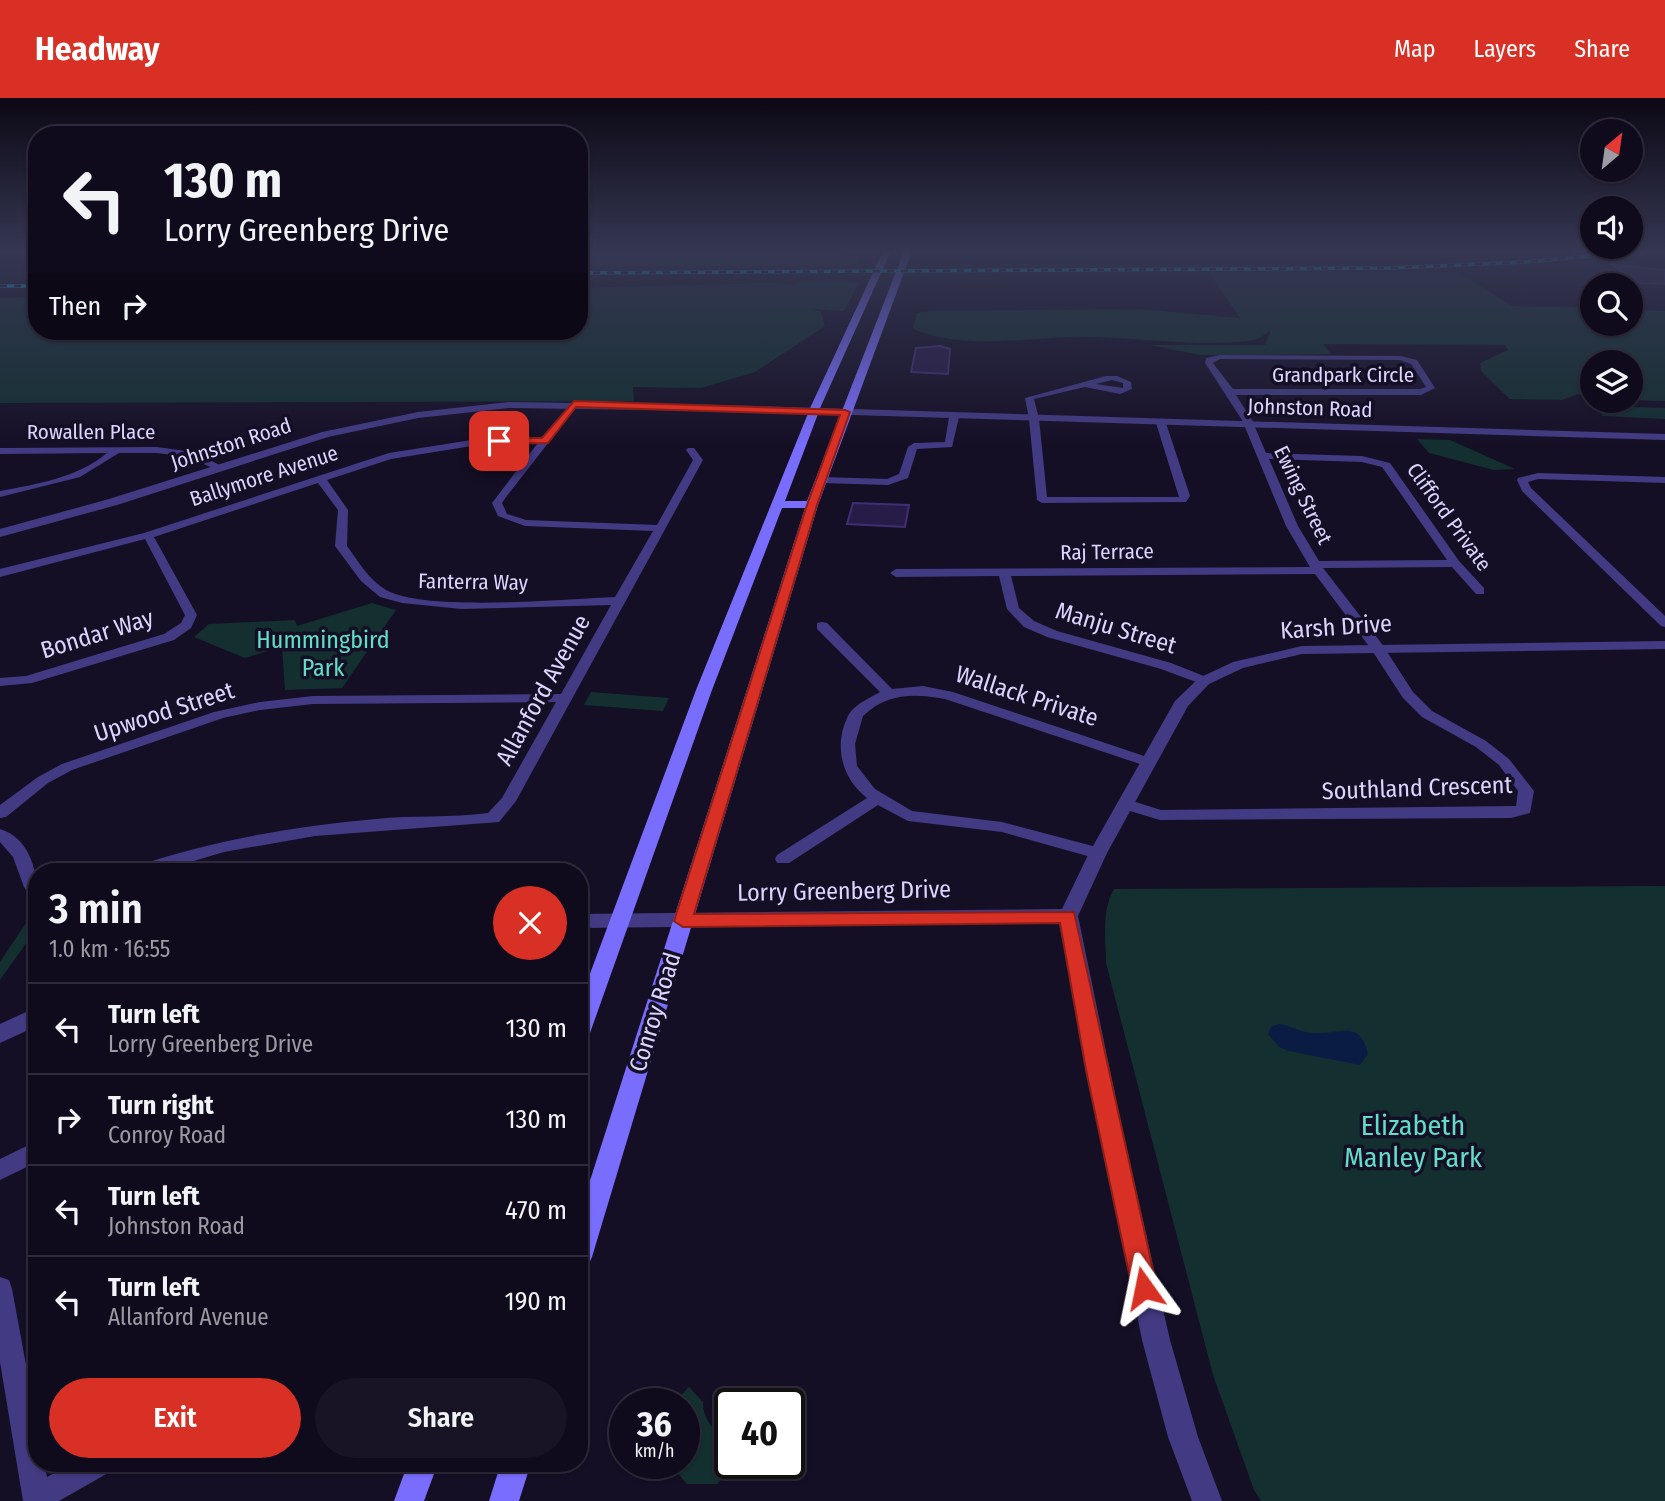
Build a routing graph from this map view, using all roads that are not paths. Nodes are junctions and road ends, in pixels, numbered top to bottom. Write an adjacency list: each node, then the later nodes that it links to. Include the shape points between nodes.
1 (857, 316): 6 (main road)
2 (882, 316): 7 (main road, Conroy Road)
3 (1084, 384): 9 (street, via 1029,398)
4 (1230, 392): 4 (street, Grandpark Circle, via 1421,392 1431,388 1413,362 1401,358 1209,360); 11 (street, Grandpark Circle)
5 (572, 406): 6 (street, Johnston Road); 13 (street); 18 (street, Johnston Road, via 477,408 418,415 352,428)
6 (814, 413): 7 (street, Johnston Road); 24 (main road)
7 (844, 415): 8 (street, Johnston Road); 20 (main road, Conroy Road)
8 (954, 417): 9 (street, Johnston Road); 20 (street, via 949,445 914,446 899,479)
9 (1034, 419): 10 (street, Johnston Road); 10 (street, via 1039,496 1051,502 1182,500 1185,496)
10 (1161, 423): 11 (street, Johnston Road)
11 (1249, 426): 12 (street, Johnston Road); 17 (street, Ewing Street)
12 (1665, 437)
13 (545, 441): 19 (street, Ballymore Avenue, via 430,448); 26 (street, via 497,503 503,516 525,523)
14 (117, 450): 16 (street, Rowallen Place); 18 (street, Rowallen Place, via 190,454); 23 (street, via 83,473)
15 (691, 450): 26 (street, Allanford Avenue, via 698,460)
16 (0, 451)
17 (1262, 456): 29 (street, Clifford Private, via 1362,459 1386,465); 30 (street, Ewing Street, via 1292,526)
18 (221, 468): 27 (street, Johnston Road)
19 (320, 478): 28 (street, Ballymore Avenue); 35 (street, Fanterra Way, via 343,510 341,546 385,595 436,603)
20 (821, 480): 25 (main road, Conroy Road)
21 (1660, 480): 22 (street); 36 (street, via 1538,476 1522,480 1526,489)
22 (1665, 489)
23 (0, 494)
24 (778, 504): 25 (main road); 56 (main road)
25 (812, 505): 55 (main road, Conroy Road)
26 (661, 528): 35 (street, Allanford Avenue)
27 (0, 533)
28 (148, 534): 31 (street, Ballymore Avenue); 41 (street, Bondar Way, via 191,615 186,625 169,637 27,680)
29 (1455, 563): 30 (street, Raj Terrace); 34 (street, Clifford Private)
30 (1317, 567): 33 (street, Raj Terrace); 39 (street, Ewing Street)
31 (0, 573)
32 (896, 573): 33 (street, Raj Terrace)
33 (1004, 573): 40 (street, Manju Street, via 1013,609 1029,624)
34 (1480, 591)
35 (621, 601): 43 (street, Allanford Avenue)
36 (1665, 623)
37 (822, 626): 42 (street)
38 (1665, 645): 39 (street, Karsh Drive)
39 (1377, 647): 40 (street, Karsh Drive, via 1278,654 1238,664); 46 (street, Southland Crescent, via 1408,695 1427,714 1504,762 1526,791 1524,809 1511,813 1160,814)
40 (1205, 681): 44 (street, Karsh Drive, via 1181,704)
41 (0, 682)
42 (889, 694): 44 (street, Wallack Private, via 923,690 948,695); 45 (street, Wallack Private, via 856,715 848,744 849,766)
43 (567, 698): 47 (street, Upwood Street, via 313,700 260,706 219,715 68,767); 51 (street, Allanford Avenue, via 508,801 493,818 376,824 280,836)
44 (1148, 762): 46 (street, Karsh Drive)
45 (877, 799): 49 (street, Wallack Private, via 908,816 1002,827); 50 (street)
46 (1126, 804): 49 (street, Karsh Drive)
47 (0, 813)
48 (0, 835): 52 (street, via 23,858)
49 (1098, 853): 53 (street, Karsh Drive)
50 (782, 859)
51 (165, 863)
52 (28, 872)
53 (1068, 916): 55 (street, Lorry Greenberg Drive); 72 (street, via 1097,1075 1162,1368)
54 (588, 921): 56 (street, Lorry Greenberg Drive)
55 (683, 921): 56 (street, Lorry Greenberg Drive); 62 (main road, Conroy Road)
56 (620, 922): 57 (main road)
57 (588, 1009)
58 (28, 1020): 59 (street)
59 (0, 1034)
60 (28, 1156): 61 (street)
61 (0, 1170)
62 (588, 1228)
63 (0, 1289): 64 (street)
64 (28, 1449)
65 (32, 1472): 69 (street)
66 (83, 1472): 69 (street)
67 (420, 1472): 70 (main road)
68 (513, 1472): 71 (main road)
69 (37, 1500)
70 (409, 1501)
71 (504, 1501)
72 (1207, 1501)

